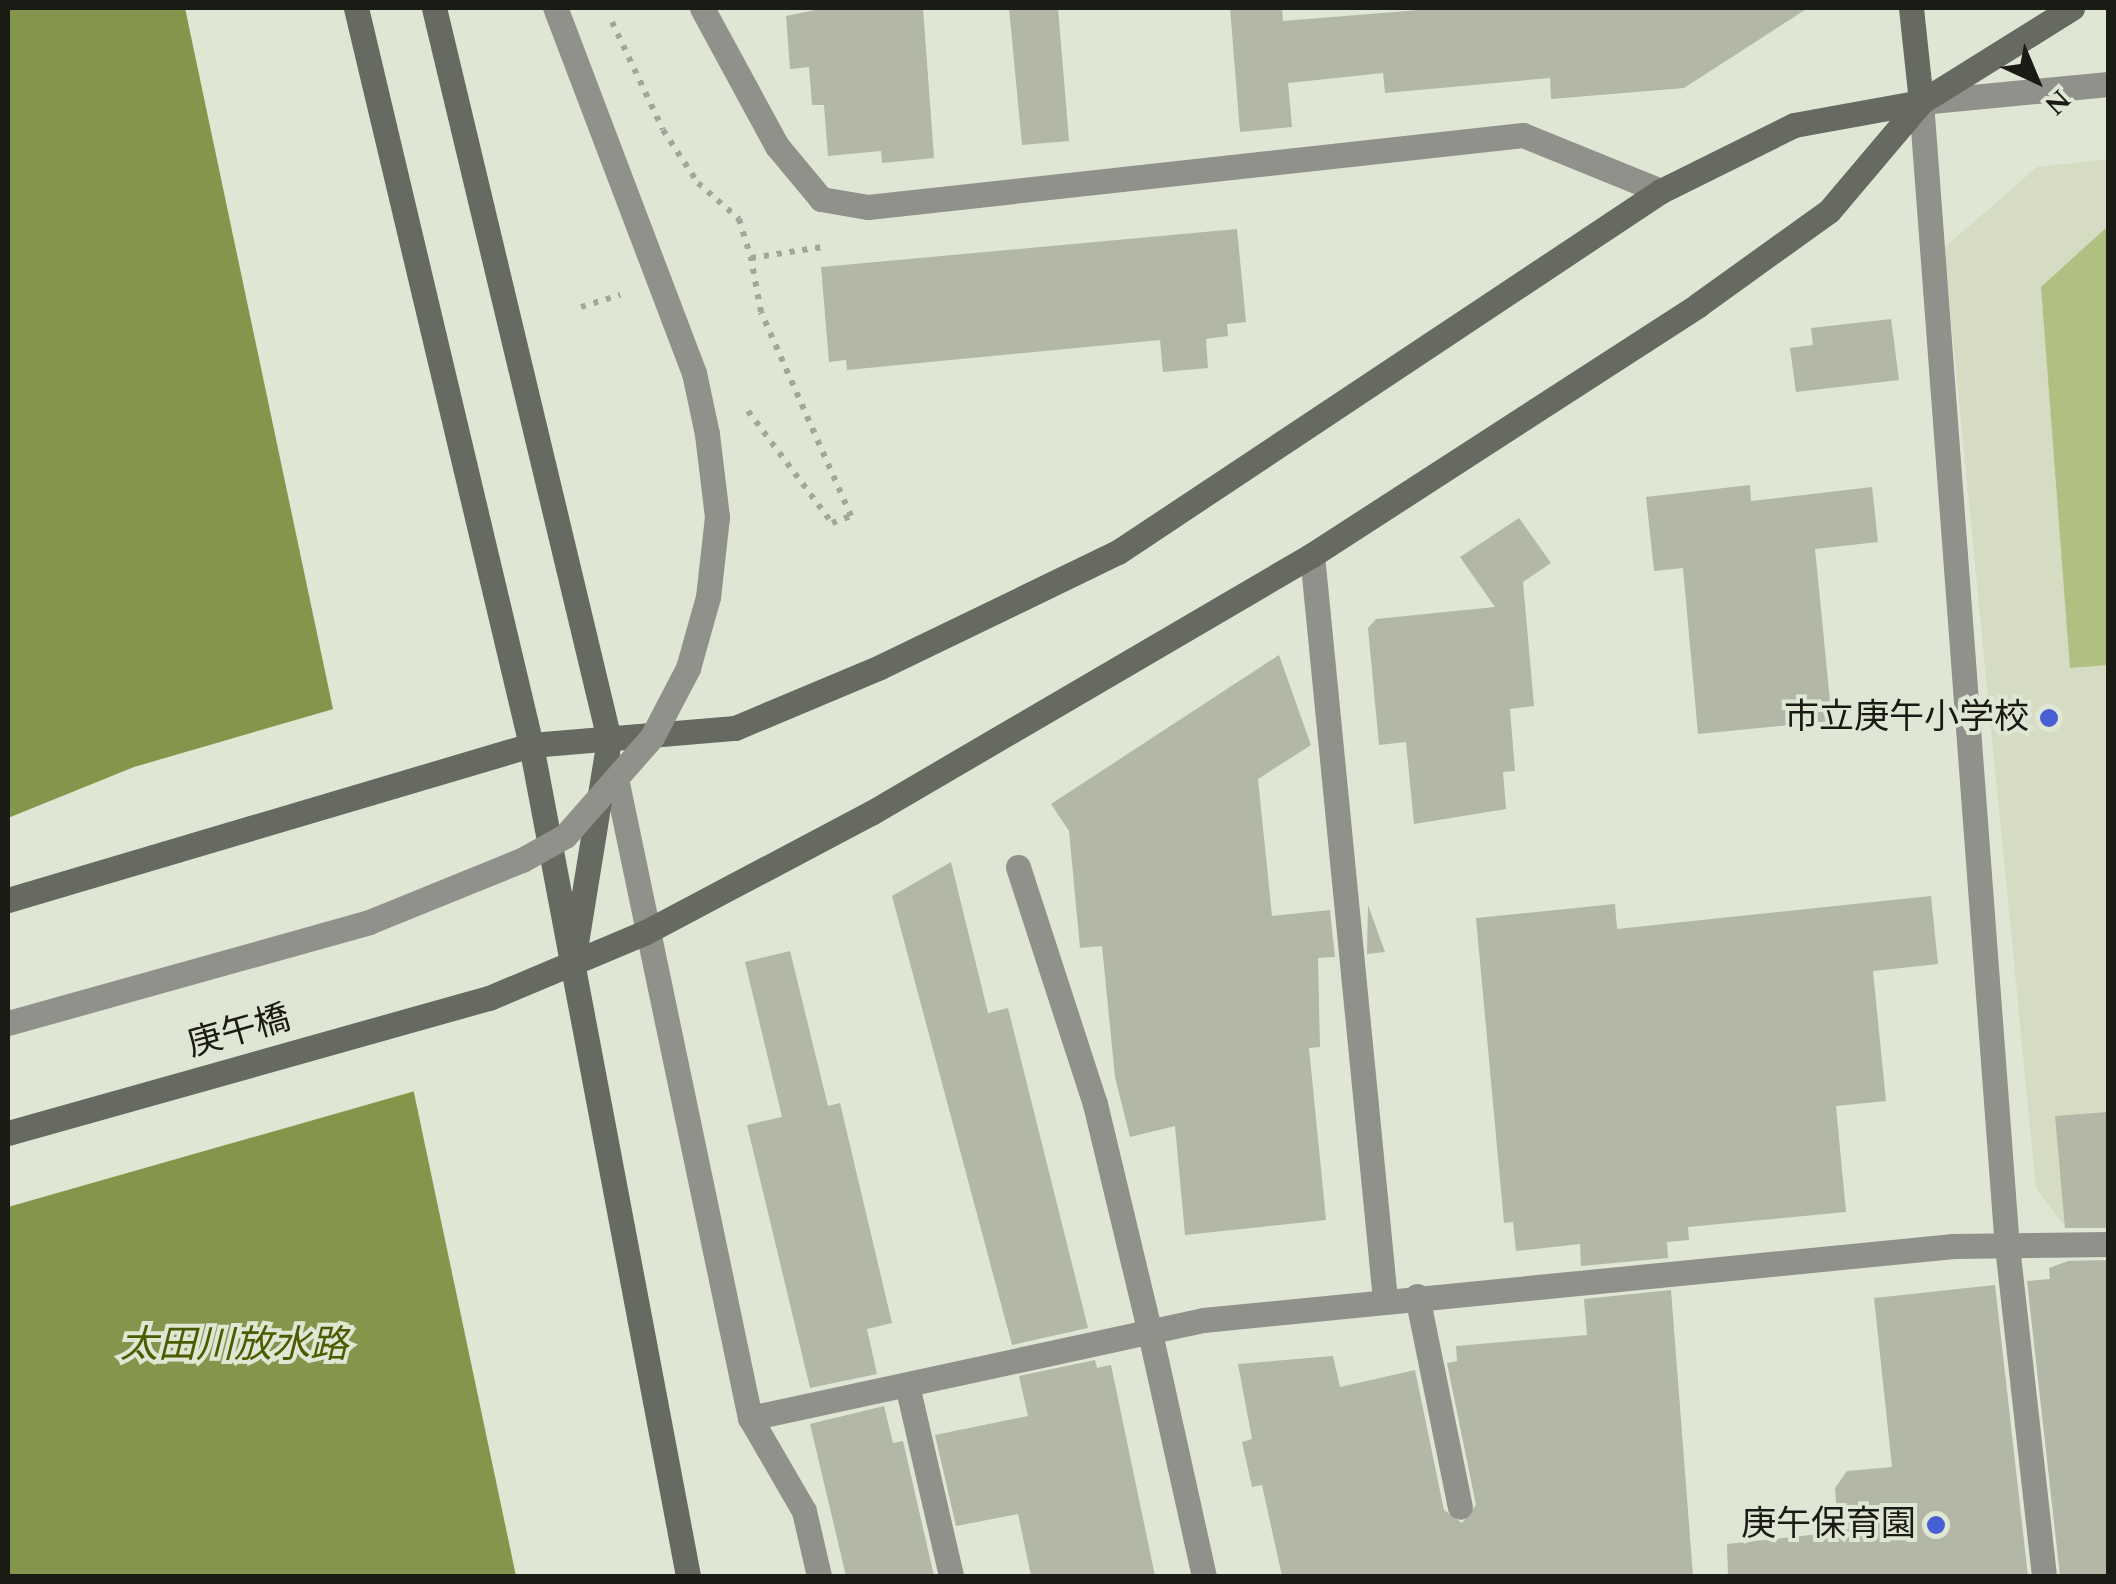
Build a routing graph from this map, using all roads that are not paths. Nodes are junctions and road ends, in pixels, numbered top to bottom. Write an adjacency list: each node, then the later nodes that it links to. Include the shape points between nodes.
1 (356, 8): 12 (street)
2 (434, 8): 11 (street)
3 (555, 8): 17 (street, bridge, via 694,372 707,434 717,517 708,597 688,668 652,737 565,836 522,860 369,922)
4 (702, 8): 9 (street, via 777,146 821,199 868,207 1523,135)
5 (1911, 8): 8 (street)
6 (2072, 8): 8 (street)
7 (2108, 84): 8 (street)
8 (1921, 102): 9 (street, via 1794,125); 10 (street, 庚午橋, via 1829,211); 20 (street)
9 (1661, 191): 11 (street, via 1118,552 735,728)
10 (1312, 555): 15 (street, 庚午橋, via 871,813); 22 (street)
11 (608, 739): 12 (street); 15 (street); 16 (street)
12 (532, 744): 14 (street); 16 (street)
13 (1018, 867): 23 (street, via 1095,1104)
14 (8, 900)
15 (644, 933): 16 (street, 庚午橋); 25 (street)
16 (573, 962): 18 (street, 庚午橋, via 489,998); 27 (street)
17 (8, 1022)
18 (8, 1133)
19 (2108, 1244): 20 (street)
20 (2007, 1248): 21 (street, via 1954,1246); 31 (street)
21 (1418, 1296): 22 (street); 26 (street)
22 (1385, 1300): 23 (street)
23 (1150, 1333): 24 (street); 30 (street)
24 (907, 1385): 25 (street); 29 (street)
25 (750, 1418): 28 (street, via 804,1511)
26 (1460, 1507)
27 (688, 1576)
28 (819, 1576)
29 (950, 1576)
30 (1204, 1576)
31 (2044, 1576)

